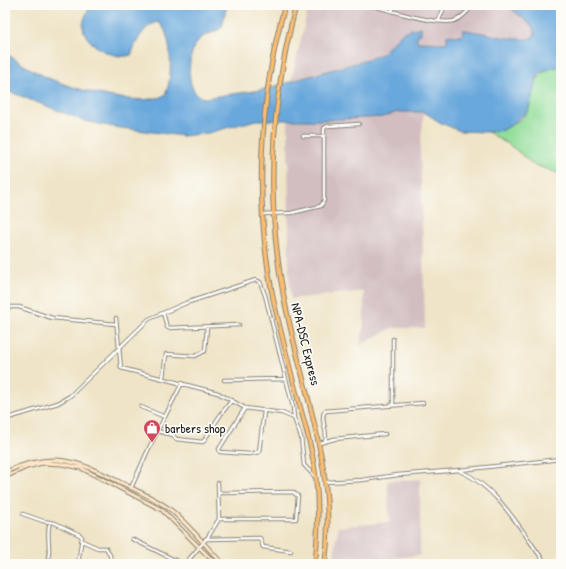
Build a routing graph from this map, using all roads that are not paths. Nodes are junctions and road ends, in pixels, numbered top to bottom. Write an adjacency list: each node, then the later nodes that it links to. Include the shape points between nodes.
1 (285, 5): 12 (main road, via 268,88 262,173)
2 (296, 5): 13 (main road, NPA-DSC Express, via 279,85 272,162)
3 (369, 5): 7 (street)
4 (394, 5): 7 (street)
5 (445, 5): 8 (street)
6 (473, 5): 8 (street, via 459,19)
7 (392, 11): 8 (street)
8 (439, 20)
9 (359, 124): 11 (street, via 326,126)
10 (303, 136): 11 (street)
11 (324, 136): 13 (street, via 324,203 305,210)
12 (264, 214): 13 (street); 43 (main road, via 273,297 312,450)
13 (273, 214): 38 (main road, NPA-DSC Express, via 284,299)
14 (5, 307): 17 (street, via 19,307 52,318)
15 (163, 313): 19 (street, via 167,327); 21 (street, via 149,319); 23 (street, via 256,280 260,282)
16 (116, 318): 17 (street)
17 (116, 324): 21 (street)
18 (239, 326): 19 (street)
19 (207, 327): 22 (street, via 205,351 195,356 166,354)
20 (393, 339): 28 (street)
21 (119, 347): 22 (street, via 121,368); 34 (street, via 70,396)
22 (163, 377): 25 (street)
23 (286, 379): 24 (street); 33 (street)
24 (224, 380)
25 (182, 383): 26 (street, via 218,392); 32 (street)
26 (232, 400): 30 (street); 35 (street, via 203,442 176,439 170,434)
27 (423, 403): 28 (street)
28 (393, 405): 37 (street, via 325,411)
29 (141, 407): 32 (street)
30 (245, 408): 31 (street); 31 (street, via 218,448 220,452 259,452)
31 (264, 411): 33 (street, via 282,413)
32 (165, 417): 35 (street)
33 (294, 418): 43 (street, via 301,437 304,465)
34 (5, 419)
35 (157, 431): 46 (street)
36 (385, 434): 37 (street)
37 (325, 441): 38 (street)
38 (320, 443): 44 (main road, NPA-DSC Express)
39 (561, 459): 40 (street)
40 (460, 470): 44 (street); 64 (street, via 473,476 491,490)
41 (5, 472): 46 (main road, via 35,461 65,460 93,469)
42 (5, 477): 54 (main road, via 23,468 42,464 75,466 119,486 162,510)
43 (316, 479): 62 (main road, via 318,530)
44 (326, 482): 63 (main road, NPA-DSC Express)
45 (218, 483): 47 (street)
46 (131, 488): 53 (main road, via 167,507)
47 (219, 493): 49 (street); 49 (street, via 293,492 298,496 296,519)
48 (23, 514): 50 (street)
49 (219, 519): 53 (street)
50 (50, 522): 52 (street, via 80,535); 56 (street)
51 (132, 539): 59 (street)
52 (82, 541): 57 (street); 58 (street, via 98,548 106,548 110,554)
53 (204, 541): 54 (street); 55 (street, via 260,538 263,547); 61 (main road)
54 (200, 546): 59 (street); 60 (main road)
55 (291, 551)
56 (46, 564)
57 (78, 564)
58 (111, 564)
59 (184, 564)
60 (216, 564)
61 (223, 564)
62 (315, 564)
63 (326, 564)
64 (546, 564)

